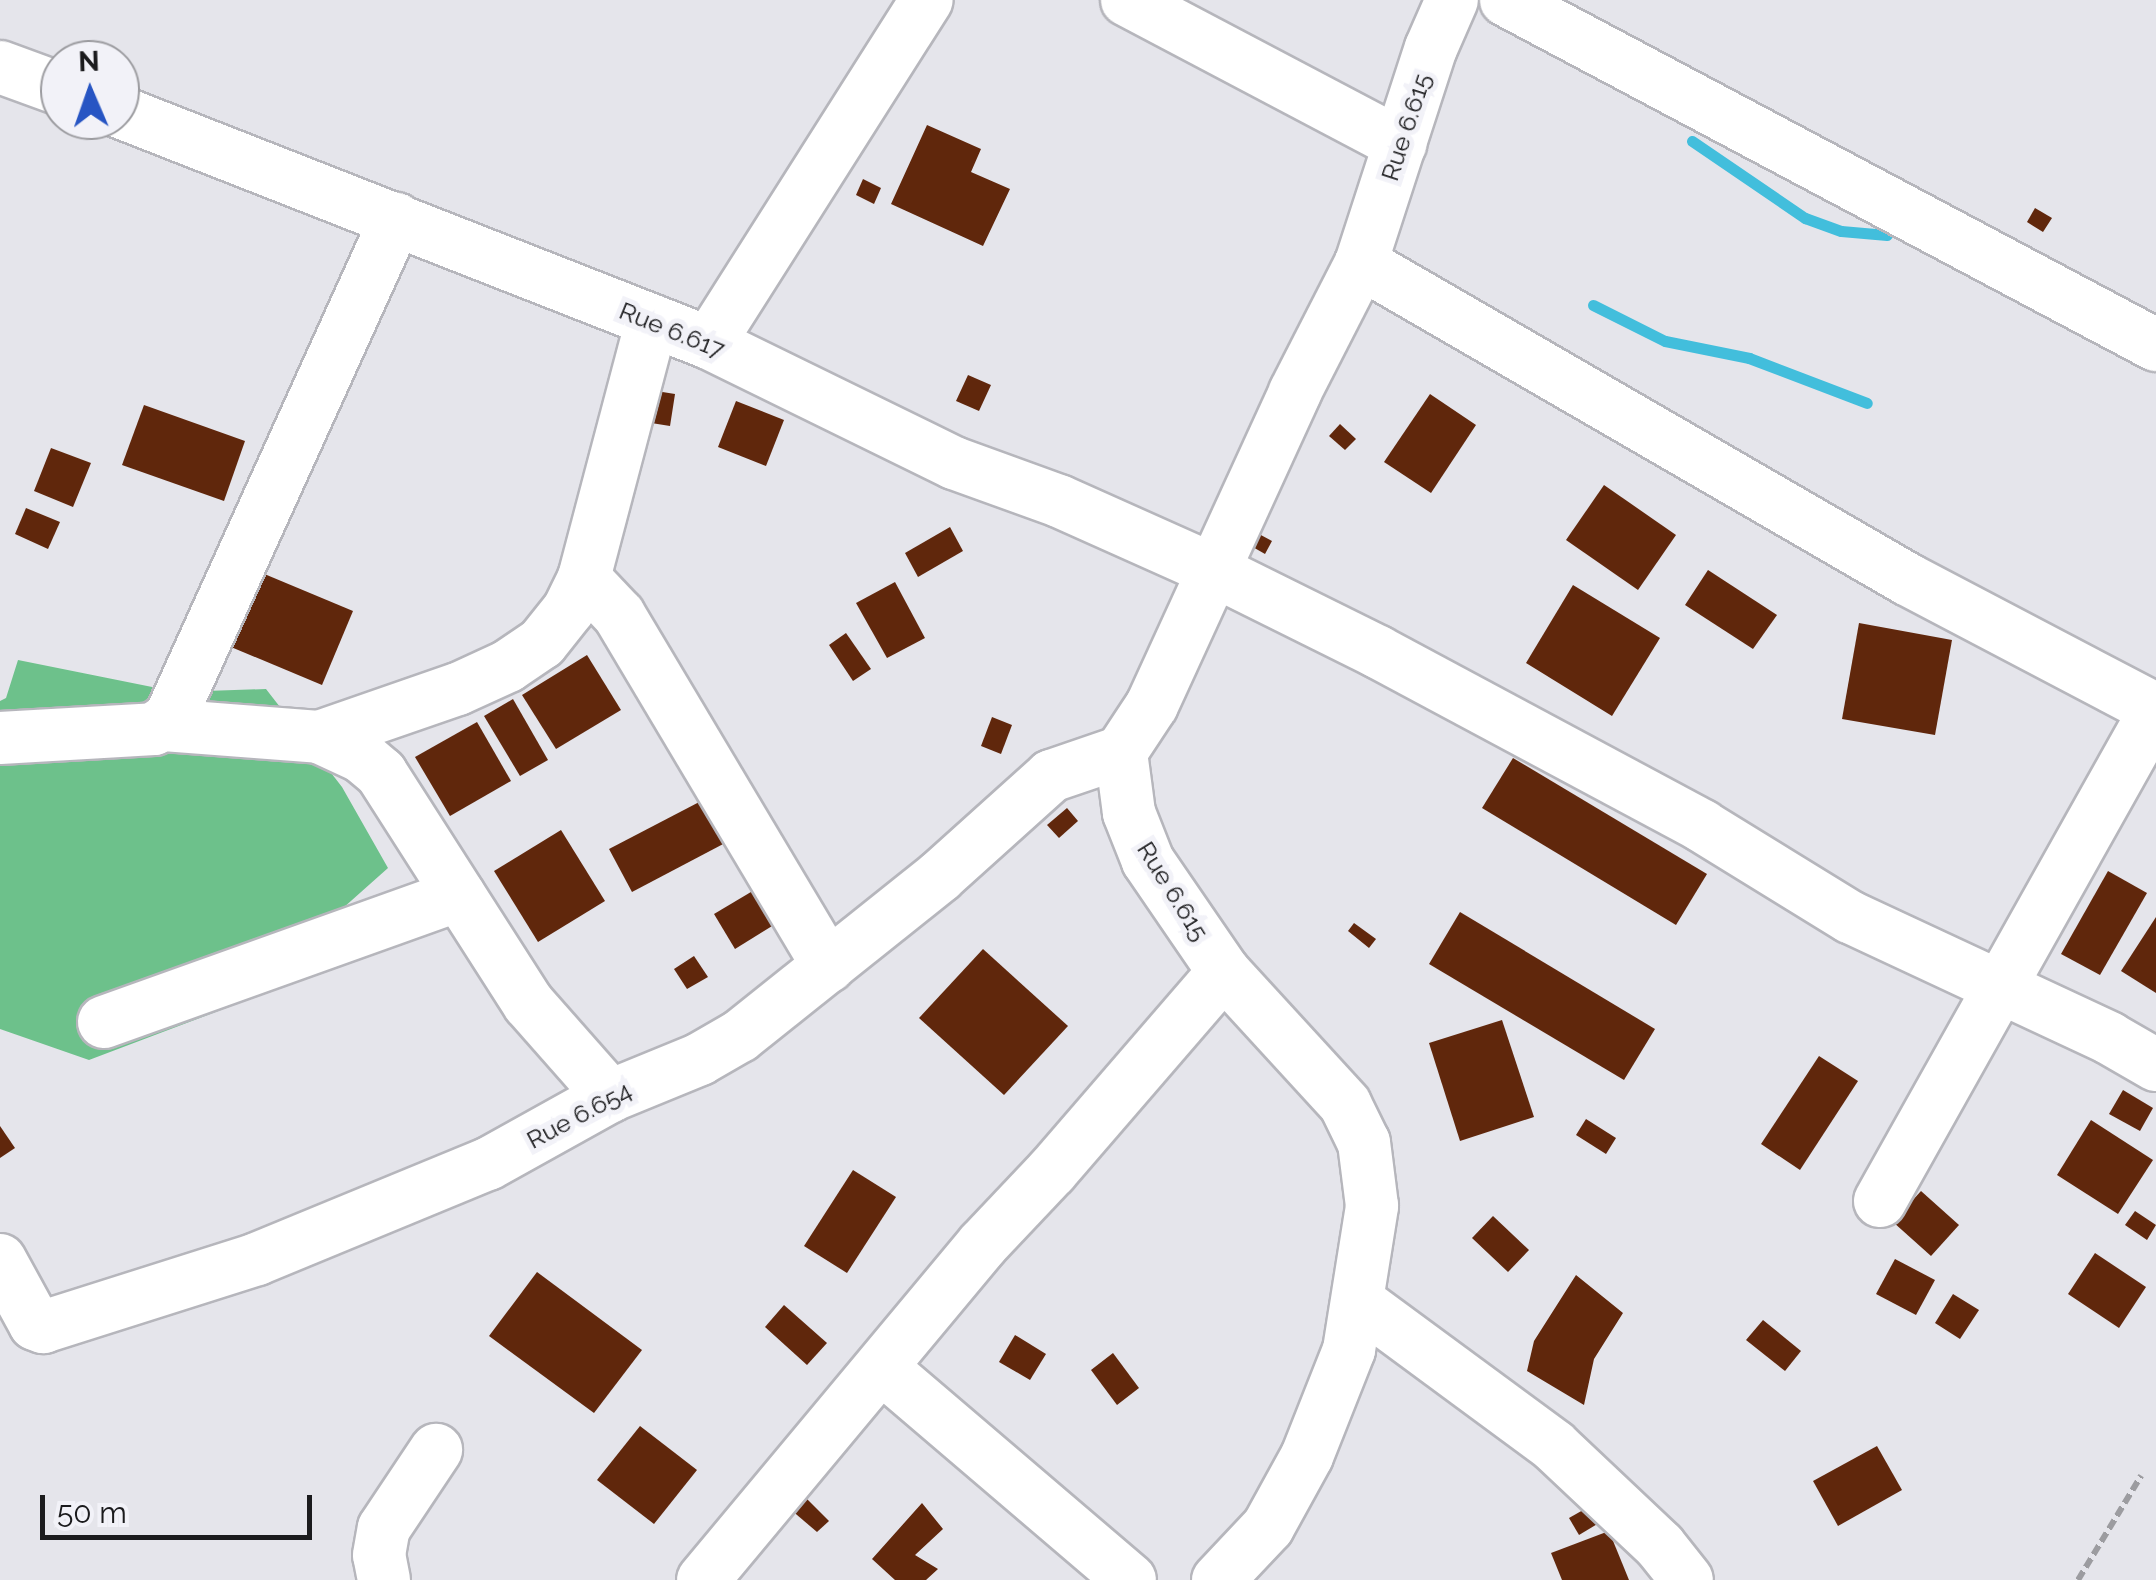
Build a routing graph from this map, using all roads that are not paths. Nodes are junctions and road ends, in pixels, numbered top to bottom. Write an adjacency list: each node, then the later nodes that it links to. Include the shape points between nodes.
1 (927, 0): 12 (street)
2 (1127, 0): 8 (street)
3 (1452, 0): 8 (street, Rue 6.615)
4 (1506, 0): 13 (street)
5 (0, 67): 6 (street)
6 (40, 82)
7 (140, 120): 9 (street, Rue 6.617)
8 (1400, 144): 10 (street, Rue 6.615)
9 (396, 219): 11 (street, Rue 6.617); 17 (street)
10 (1361, 263): 14 (street, Rue 6.615); 16 (street, via 1907,579)
11 (652, 321): 12 (street, Rue 6.617); 15 (street)
12 (709, 343): 14 (street, Rue 6.617, via 954,463)
13 (2156, 344)
14 (1213, 570): 20 (street, Rue 6.615, via 1152,704); 24 (street, Rue 6.617, via 1702,826 1850,918)
15 (584, 578): 18 (street, via 570,609 542,643 508,666); 22 (street, via 620,615)
16 (2156, 710): 24 (street)
17 (164, 725): 18 (street); 19 (street)
18 (319, 737): 21 (street, via 380,772)
19 (0, 738)
20 (1121, 752): 22 (street, Rue 6.654, via 1051,776 939,878); 23 (street, Rue 6.615, via 1129,813 1148,861)
21 (460, 896): 25 (street); 27 (street, via 529,1004)
22 (828, 966): 27 (street, Rue 6.654, via 740,1036)
23 (1224, 972): 30 (street, Rue 6.615, via 1344,1104 1364,1143 1372,1206); 32 (street)
24 (2003, 987): 26 (street, Rue 6.617); 28 (street)
25 (104, 1022)
26 (2156, 1065)
27 (610, 1096): 31 (street, Rue 6.654, via 488,1164 257,1259)
28 (1880, 1201)
29 (0, 1260): 31 (street, Rue 6.654, via 35,1324)
30 (1359, 1302): 34 (street, Rue 6.615, via 1349,1350 1307,1456 1268,1527); 38 (street, via 1554,1446)
31 (22, 1335)
32 (882, 1368): 36 (street); 37 (street)
33 (436, 1450): 35 (street, via 384,1528)
34 (1229, 1576)
35 (384, 1580)
36 (704, 1580)
37 (1130, 1580)
38 (1687, 1580)

